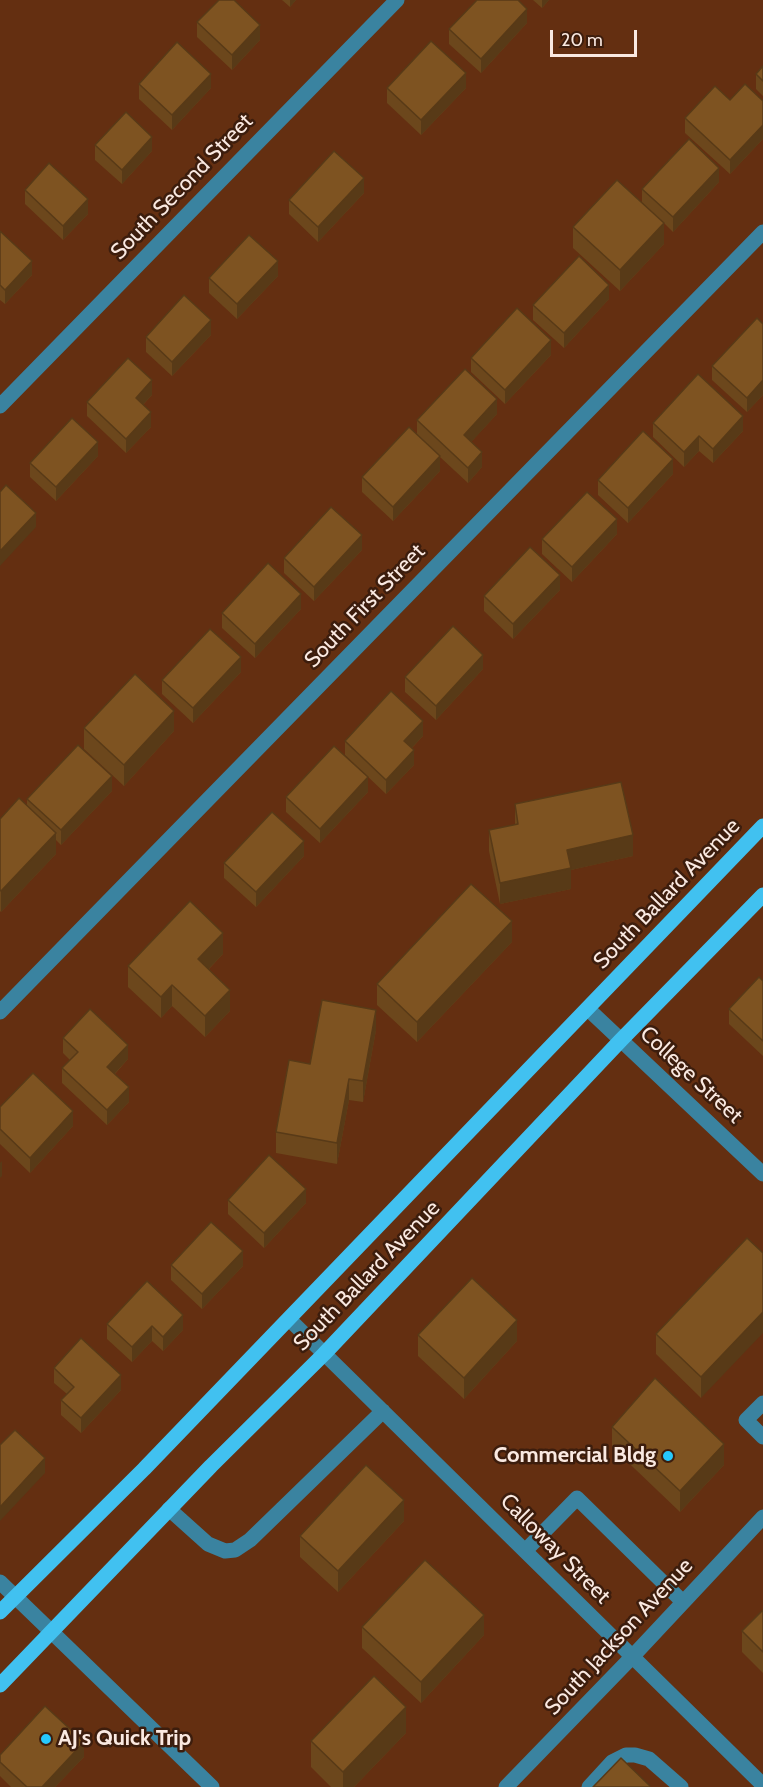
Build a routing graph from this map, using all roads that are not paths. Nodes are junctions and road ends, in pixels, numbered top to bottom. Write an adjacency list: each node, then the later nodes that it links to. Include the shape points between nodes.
1 (397, 0): 3 (street, South Second Street)
2 (763, 232): 7 (street, South First Street)
3 (0, 406)
4 (763, 826): 6 (main road, South Ballard Avenue)
5 (763, 895): 8 (main road, South Ballard Avenue)
6 (588, 1009): 8 (street, College Street); 10 (main road, South Ballard Avenue)
7 (0, 1012)
8 (621, 1040): 9 (street, College Street); 11 (main road, South Ballard Avenue)
9 (763, 1174)
10 (289, 1320): 11 (street, Calloway Street); 19 (main road, South Ballard Avenue)
11 (324, 1354): 13 (street, Calloway Street); 15 (main road, South Ballard Avenue)
12 (763, 1403): 14 (street, via 746,1420)
13 (383, 1411): 15 (street, via 235,1550 225,1551 208,1544); 17 (street, Calloway Street)
14 (763, 1437)
15 (169, 1509): 22 (main road, South Ballard Avenue)
16 (763, 1517): 20 (street, South Jackson Avenue)
17 (525, 1551): 20 (street, via 577,1498); 23 (street, Calloway Street)
18 (0, 1582): 19 (street)
19 (15, 1596): 21 (main road, South Ballard Avenue); 22 (street)
20 (683, 1602): 23 (street, South Jackson Avenue)
21 (0, 1612)
22 (52, 1632): 24 (main road, South Ballard Avenue); 26 (street)
23 (632, 1657): 25 (street, Calloway Street); 27 (street, South Jackson Avenue)
24 (0, 1684)
25 (763, 1785)
26 (212, 1787)
27 (506, 1787)
28 (589, 1787): 29 (street, via 612,1762 635,1755 649,1759)
29 (681, 1787)

